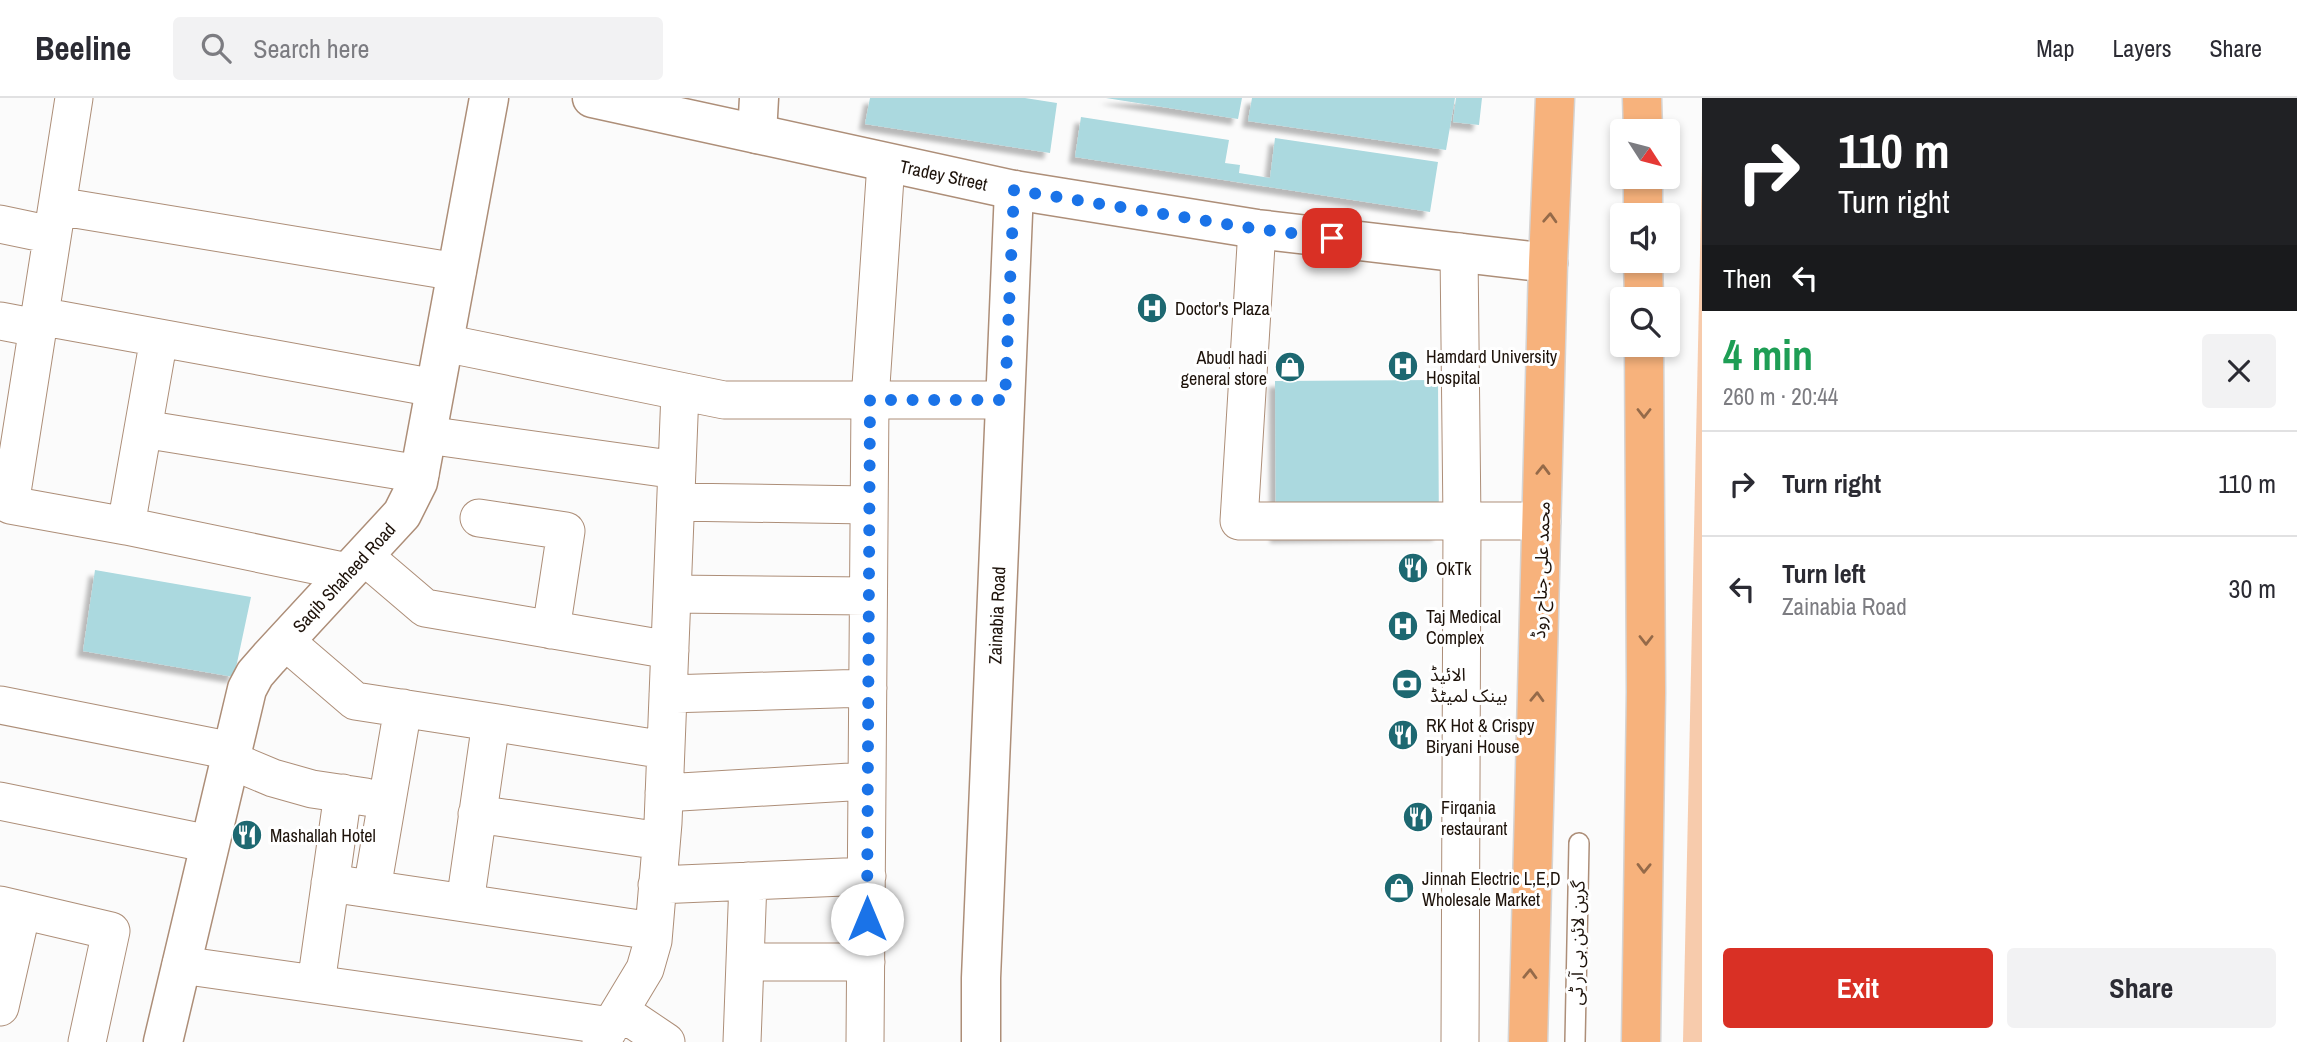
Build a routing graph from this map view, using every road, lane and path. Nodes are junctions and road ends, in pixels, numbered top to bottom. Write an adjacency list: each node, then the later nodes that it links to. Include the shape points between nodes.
1 (74, 98): 10 (street)
2 (489, 98): 15 (street, Saqib Shaheed Road)
3 (592, 98): 6 (street, Tradey Street)
4 (1555, 98): 14 (highway, محمد علی جناح روڈ, one-way to 4)
5 (1643, 98): 7 (highway)
6 (758, 116): 8 (street, Tradey Street)
7 (1643, 119)
8 (886, 163): 9 (street, Tradey Street); 23 (street)
9 (1014, 190): 12 (street, Tradey Street); 24 (street, Zainabia Road)
10 (54, 220): 11 (street); 15 (street); 17 (street)
11 (0, 224)
12 (1257, 229): 13 (street, Tradey Street); 32 (street, via 1240,521)
13 (1459, 251): 14 (street, Tradey Street); 32 (street)
14 (1548, 262): 31 (highway, محمد علی جناح روڈ, one-way to 14)
15 (457, 272): 19 (street, Saqib Shaheed Road)
16 (0, 321): 17 (street)
17 (38, 322): 18 (street); 33 (street, via 10,505)
18 (159, 338): 21 (street); 25 (street)
19 (444, 343): 21 (street, Saqib Shaheed Road); 22 (street)
20 (1644, 357): 79 (highway, one-way to 79)
21 (435, 388): 26 (street, Saqib Shaheed Road)
22 (680, 392): 23 (street, via 724,400); 28 (street)
23 (870, 400): 24 (street); 29 (street)
24 (1005, 400): 75 (street, Zainabia Road)
25 (143, 429): 27 (street); 33 (street)
26 (427, 435): 27 (street, Saqib Shaheed Road); 28 (street)
27 (419, 474): 34 (street, Saqib Shaheed Road, via 402,514)
28 (676, 486): 29 (street); 35 (street)
29 (868, 505): 36 (street)
30 (479, 518): 37 (street, via 566,531)
31 (1542, 521): 32 (street); 77 (highway, محمد علی جناح روڈ, one-way to 31)
32 (1462, 522): 76 (street)
33 (126, 526): 34 (street)
34 (356, 564): 37 (street, via 425,608); 38 (street, Saqib Shaheed Road)
35 (672, 594): 36 (street); 39 (street)
36 (868, 596): 40 (street)
37 (551, 630): 39 (street)
38 (285, 641): 43 (street, via 355,701); 46 (street, Saqib Shaheed Road, via 247,689)
39 (670, 650): 41 (street)
40 (868, 688): 41 (street); 47 (street)
41 (668, 694): 45 (street)
42 (0, 705): 46 (street)
43 (403, 708): 44 (street); 50 (street)
44 (491, 722): 45 (street); 52 (street)
45 (665, 750): 49 (street)
46 (231, 756): 48 (street, via 274,778); 55 (street, Saqib Shaheed Road)
47 (867, 781): 49 (street); 56 (street)
48 (343, 793): 50 (street); 58 (street)
49 (664, 793): 53 (street)
50 (387, 800): 60 (street)
51 (0, 801): 55 (street)
52 (477, 814): 53 (street); 61 (street)
53 (661, 841): 59 (street)
54 (1579, 843): 78 (lane, گرین لائن بی آر ٹی)
55 (210, 844): 66 (street, Saqib Shaheed Road)
56 (867, 876): 57 (street); 65 (street)
57 (748, 881): 59 (street); 64 (street)
58 (330, 883): 60 (street); 67 (street)
59 (657, 885): 63 (street)
60 (372, 889): 61 (street)
61 (465, 903): 63 (street)
62 (11, 908): 68 (street); 70 (street, via 111,931)
63 (653, 931): 69 (street, via 645,969)
64 (745, 962): 65 (street); 73 (street)
65 (866, 962): 74 (street)
66 (181, 965): 67 (street); 71 (street, Saqib Shaheed Road)
67 (316, 984): 69 (street)
68 (0, 1007)
69 (611, 1026): 72 (street)
70 (87, 1042)
71 (163, 1042)
72 (666, 1042)
73 (742, 1042)
74 (865, 1042)
75 (981, 1042)
76 (1460, 1042)
77 (1528, 1042)
78 (1575, 1042)
79 (1641, 1042)

